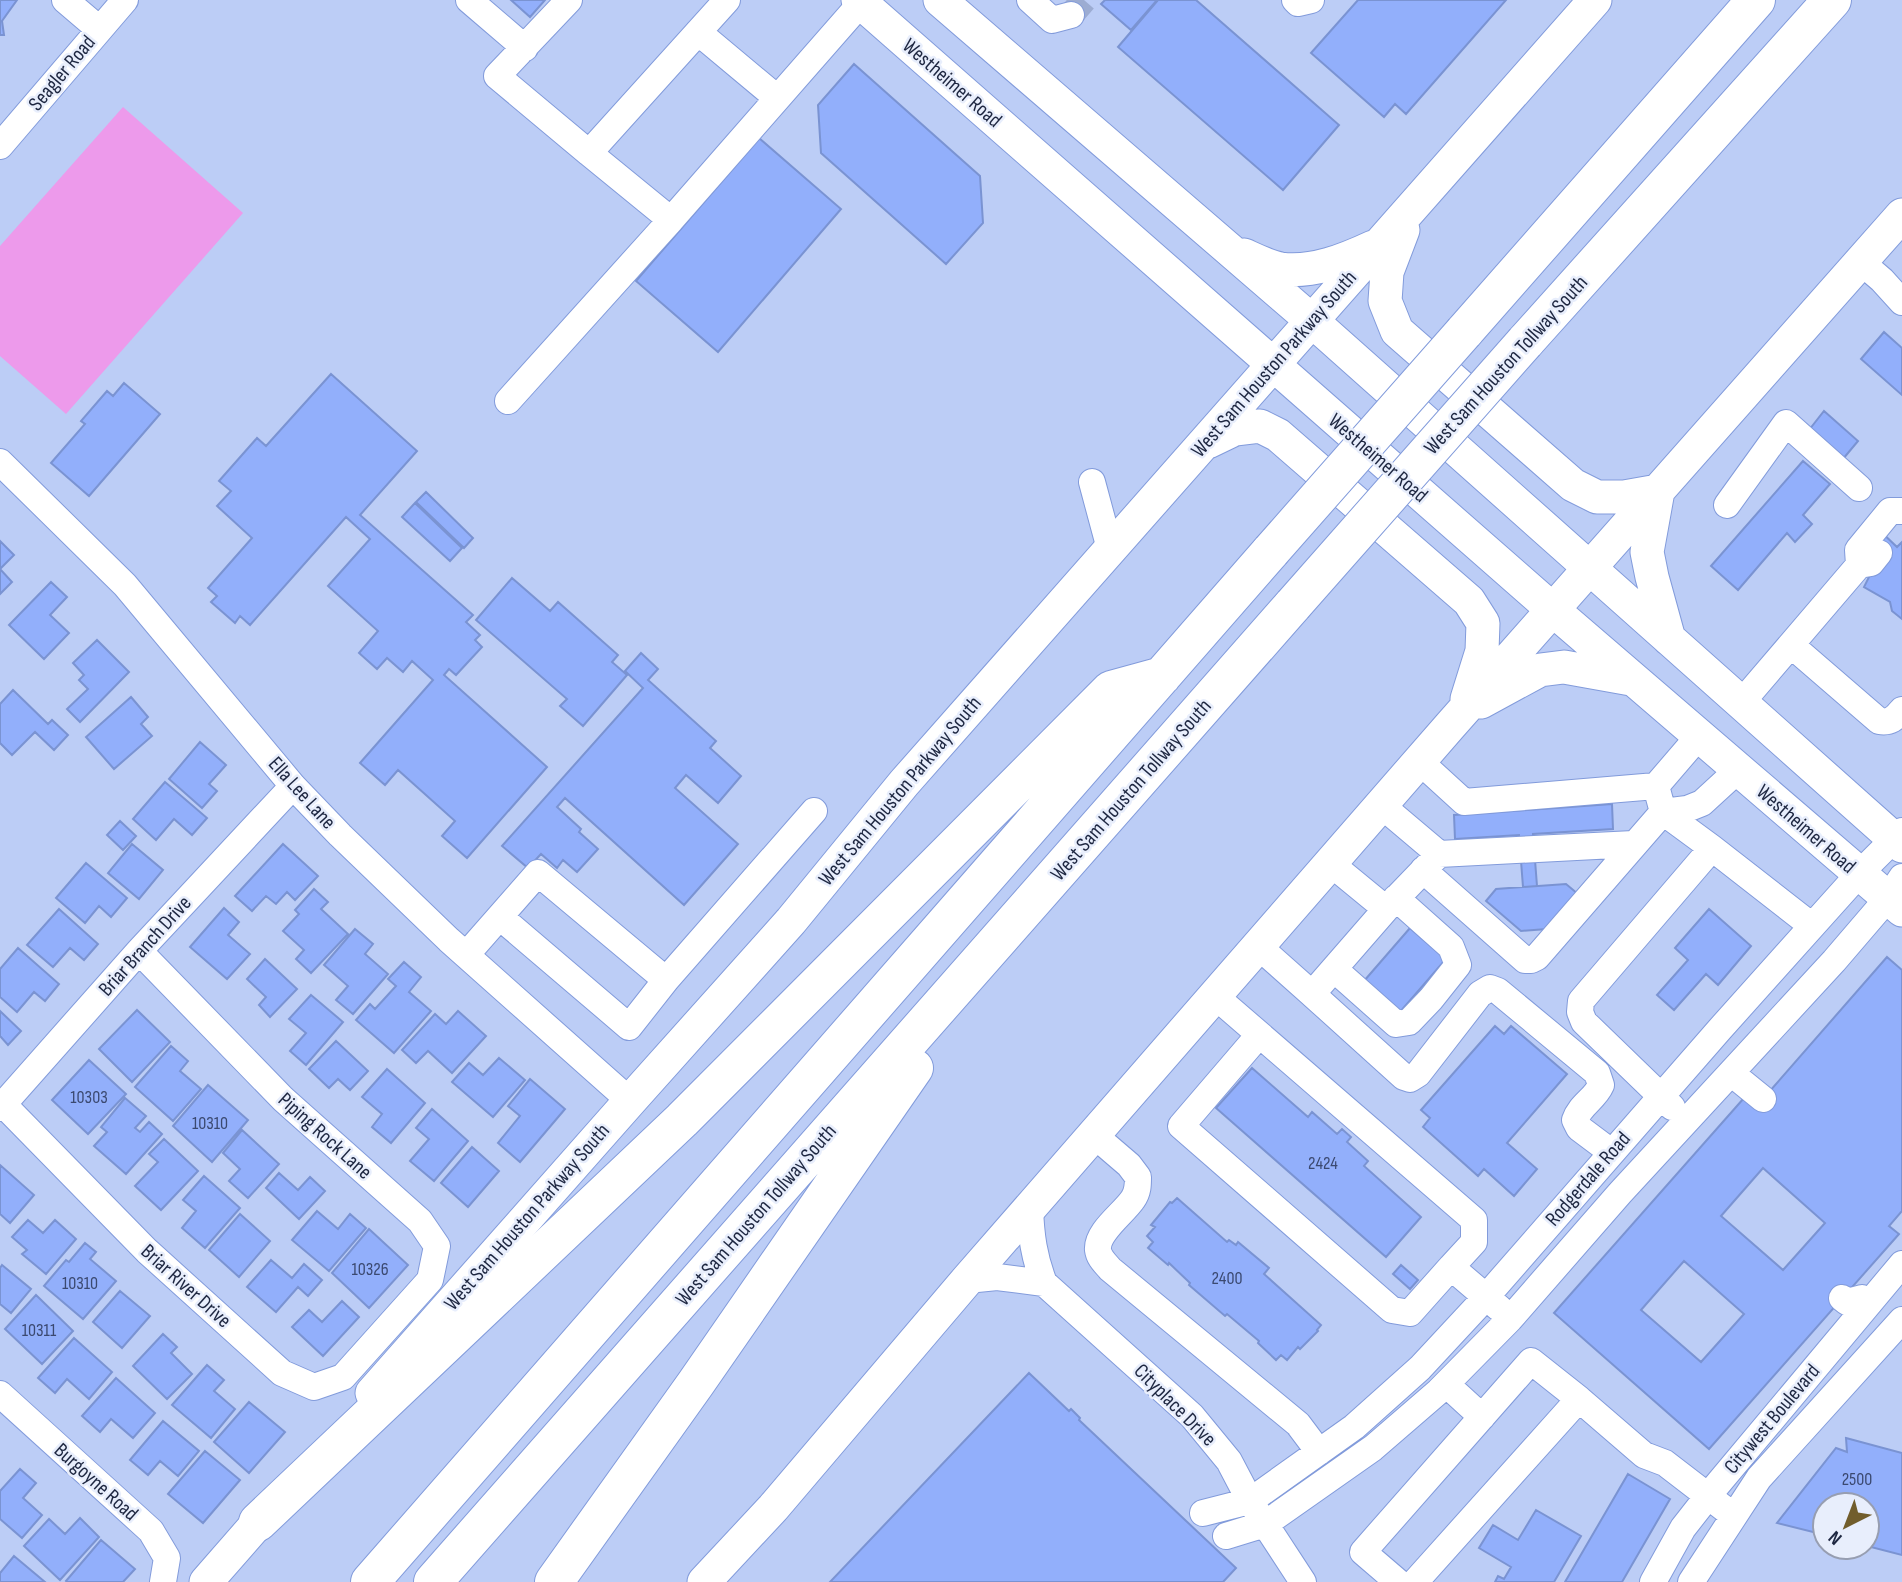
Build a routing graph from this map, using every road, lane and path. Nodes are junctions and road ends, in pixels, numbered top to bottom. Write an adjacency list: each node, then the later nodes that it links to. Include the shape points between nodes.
1 (65, 0): 15 (street)
2 (125, 0): 15 (street, Seagler Road)
3 (469, 0): 17 (street)
4 (569, 0): 17 (street)
5 (727, 0): 16 (street)
6 (1030, 0): 14 (street, via 1052,20)
7 (1295, 0): 8 (street)
8 (1311, 0)
9 (1595, 0): 21 (main road, West Sam Houston Parkway South)
10 (1756, 0): 44 (highway, bridge)
11 (1832, 0): 66 (highway, West Sam Houston Tollway South, bridge)
12 (859, 1): 18 (street); 29 (main road, Westheimer Road)
13 (946, 2): 25 (main road)
14 (1070, 15)
15 (99, 29): 19 (street, Seagler Road)
16 (698, 32): 18 (street); 20 (street)
17 (525, 48): 20 (street, via 497,76)
18 (777, 98): 23 (street)
19 (0, 146)
20 (589, 153): 23 (street)
21 (1410, 211): 24 (main road, West Sam Houston Parkway South); 35 (main road, via 1387,272 1385,301 1397,331 1573,485 1597,497)
22 (1902, 215): 26 (main road)
23 (671, 220): 30 (street)
24 (1381, 243): 25 (main road, via 1343,261 1300,269 1279,269); 28 (main road, West Sam Houston Parkway South)
25 (1231, 251): 28 (main road)
26 (1861, 262): 27 (street); 35 (main road)
27 (1902, 302)
28 (1311, 320): 29 (main road, West Sam Houston Parkway South); 40 (main road)
29 (1272, 365): 31 (main road, West Sam Houston Parkway South); 41 (main road, Westheimer Road)
30 (508, 401)
31 (1203, 443): 38 (main road, West Sam Houston Parkway South); 48 (main road, via 1235,429 1261,426 1278,435 1469,601 1483,623 1482,651)
32 (0, 462): 52 (street, Ella Lee Lane, via 125,585)
33 (1092, 482): 38 (street)
34 (1859, 488): 36 (street, via 1786,423)
35 (1658, 491): 40 (main road); 42 (main road, via 1647,552)
36 (1727, 505)
37 (1902, 511): 39 (street, via 1890,511 1858,550)
38 (1110, 549): 79 (main road, West Sam Houston Parkway South)
39 (1876, 551): 43 (street)
40 (1590, 568): 41 (main road); 42 (main road)
41 (1553, 610): 45 (main road, Westheimer Road); 48 (main road)
42 (1670, 639): 46 (main road)
43 (1791, 645): 46 (street); 47 (street, via 1880,721 1894,719)
44 (1162, 676): 102 (highway, via 1111,690 682,1121); 107 (highway)
45 (1634, 680): 48 (main road, via 1564,667 1540,670); 49 (main road, Westheimer Road)
46 (1741, 703): 57 (main road)
47 (1902, 710)
48 (1463, 711): 50 (main road)
49 (1699, 736): 51 (main road, Westheimer Road); 53 (street)
50 (1419, 761): 53 (street, via 1464,802); 54 (main road)
51 (1738, 770): 56 (street, via 1702,803); 62 (main road, Westheimer Road)
52 (293, 786): 69 (street, Briar Branch Drive); 70 (street, Ella Lee Lane)
53 (1656, 786): 56 (street)
54 (1381, 805): 60 (street); 61 (main road)
55 (814, 811): 72 (street)
56 (1662, 812): 58 (street); 59 (street)
57 (1899, 839): 62 (street, Rodgerdale Road)
58 (1634, 844): 60 (street); 60 (street, via 1531,960 1525,960)
59 (1712, 848): 67 (street); 77 (street, via 1581,1001 1584,1022)
60 (1431, 862): 64 (street)
61 (1330, 863): 64 (street); 68 (main road)
62 (1859, 874): 63 (main road, Westheimer Road); 67 (street, Rodgerdale Road)
63 (1897, 895): 76 (street, Rodgerdale Road)
64 (1391, 903): 71 (street); 71 (street, via 1451,947 1458,964 1431,999 1409,1022 1396,1024)
65 (499, 917): 70 (street); 72 (street, via 538,873); 72 (street, via 629,1027)
66 (1014, 922): 108 (highway, West Sam Houston Tollway South); 109 (highway)
67 (1812, 926): 77 (street, Rodgerdale Road)
68 (1258, 946): 73 (street); 74 (main road)
69 (139, 951): 80 (street, Briar Branch Drive); 92 (street, Piping Rock Lane, via 283,1099 420,1221 437,1246 430,1280)
70 (466, 955): 79 (street, Ella Lee Lane)
71 (1334, 969): 73 (street)
72 (666, 980)
73 (1312, 994): 83 (street, via 1410,1079 1480,994 1490,988 1498,990 1597,1073 1599,1091 1575,1120)
74 (1215, 996): 75 (street); 82 (main road)
75 (1259, 1035): 86 (street, via 1474,1220 1474,1242); 86 (street, via 1181,1126 1392,1310 1410,1313)
76 (1731, 1073): 78 (street); 81 (street, Rodgerdale Road)
77 (1660, 1096): 81 (street); 83 (street, Rodgerdale Road)
78 (1763, 1099)
79 (630, 1101): 102 (main road, West Sam Houston Parkway South)
80 (2, 1106): 92 (street, Briar River Drive, via 147,1251 282,1373 314,1387 343,1377)
81 (1686, 1120): 90 (street, Rodgerdale Road)
82 (1094, 1135): 84 (main road); 97 (street, via 1138,1177 1134,1199 1099,1238 1100,1257 1298,1424)
83 (1611, 1152): 89 (street, Rodgerdale Road)
84 (1030, 1208): 87 (main road); 88 (street, Cityplace Drive, via 1031,1238)
85 (1902, 1264): 98 (street, Citywest Boulevard, via 1858,1294)
86 (1451, 1267): 89 (street)
87 (967, 1280): 88 (street, via 998,1277); 110 (main road)
88 (1045, 1283): 99 (street, Cityplace Drive, via 1192,1416 1229,1461)
89 (1486, 1297): 90 (street); 97 (street, Rodgerdale Road, via 1420,1368)
90 (1510, 1319): 93 (street, Rodgerdale Road)
91 (1902, 1320): 101 (street, Citywest Boulevard, via 1759,1478)
92 (384, 1331)
93 (1446, 1384): 96 (street); 103 (street, Rodgerdale Road, via 1373,1448)
94 (0, 1394): 105 (street, Burgoyne Road, via 151,1531 166,1558)
95 (1579, 1399): 96 (street, via 1531,1361); 98 (street, via 1644,1455 1665,1463); 113 (street)
96 (1482, 1417): 112 (street, via 1363,1552)
97 (1319, 1452): 99 (street, Rodgerdale Road)
98 (1707, 1497): 101 (street); 114 (street, Citywest Boulevard, via 1683,1528)
99 (1250, 1501): 100 (street); 103 (street, Cityplace Drive)
100 (1203, 1513)
101 (1734, 1516): 115 (street, Citywest Boulevard)
102 (258, 1522): 106 (main road, West Sam Houston Parkway South)
103 (1265, 1524): 104 (street, Rodgerdale Road); 111 (street, Cityplace Drive)
104 (1226, 1536)
105 (163, 1582)
106 (206, 1582)
107 (370, 1582)
108 (433, 1582)
109 (554, 1582)
110 (704, 1582)
111 (1303, 1582)
112 (1398, 1582)
113 (1415, 1582)
114 (1653, 1582)
115 (1691, 1582)

